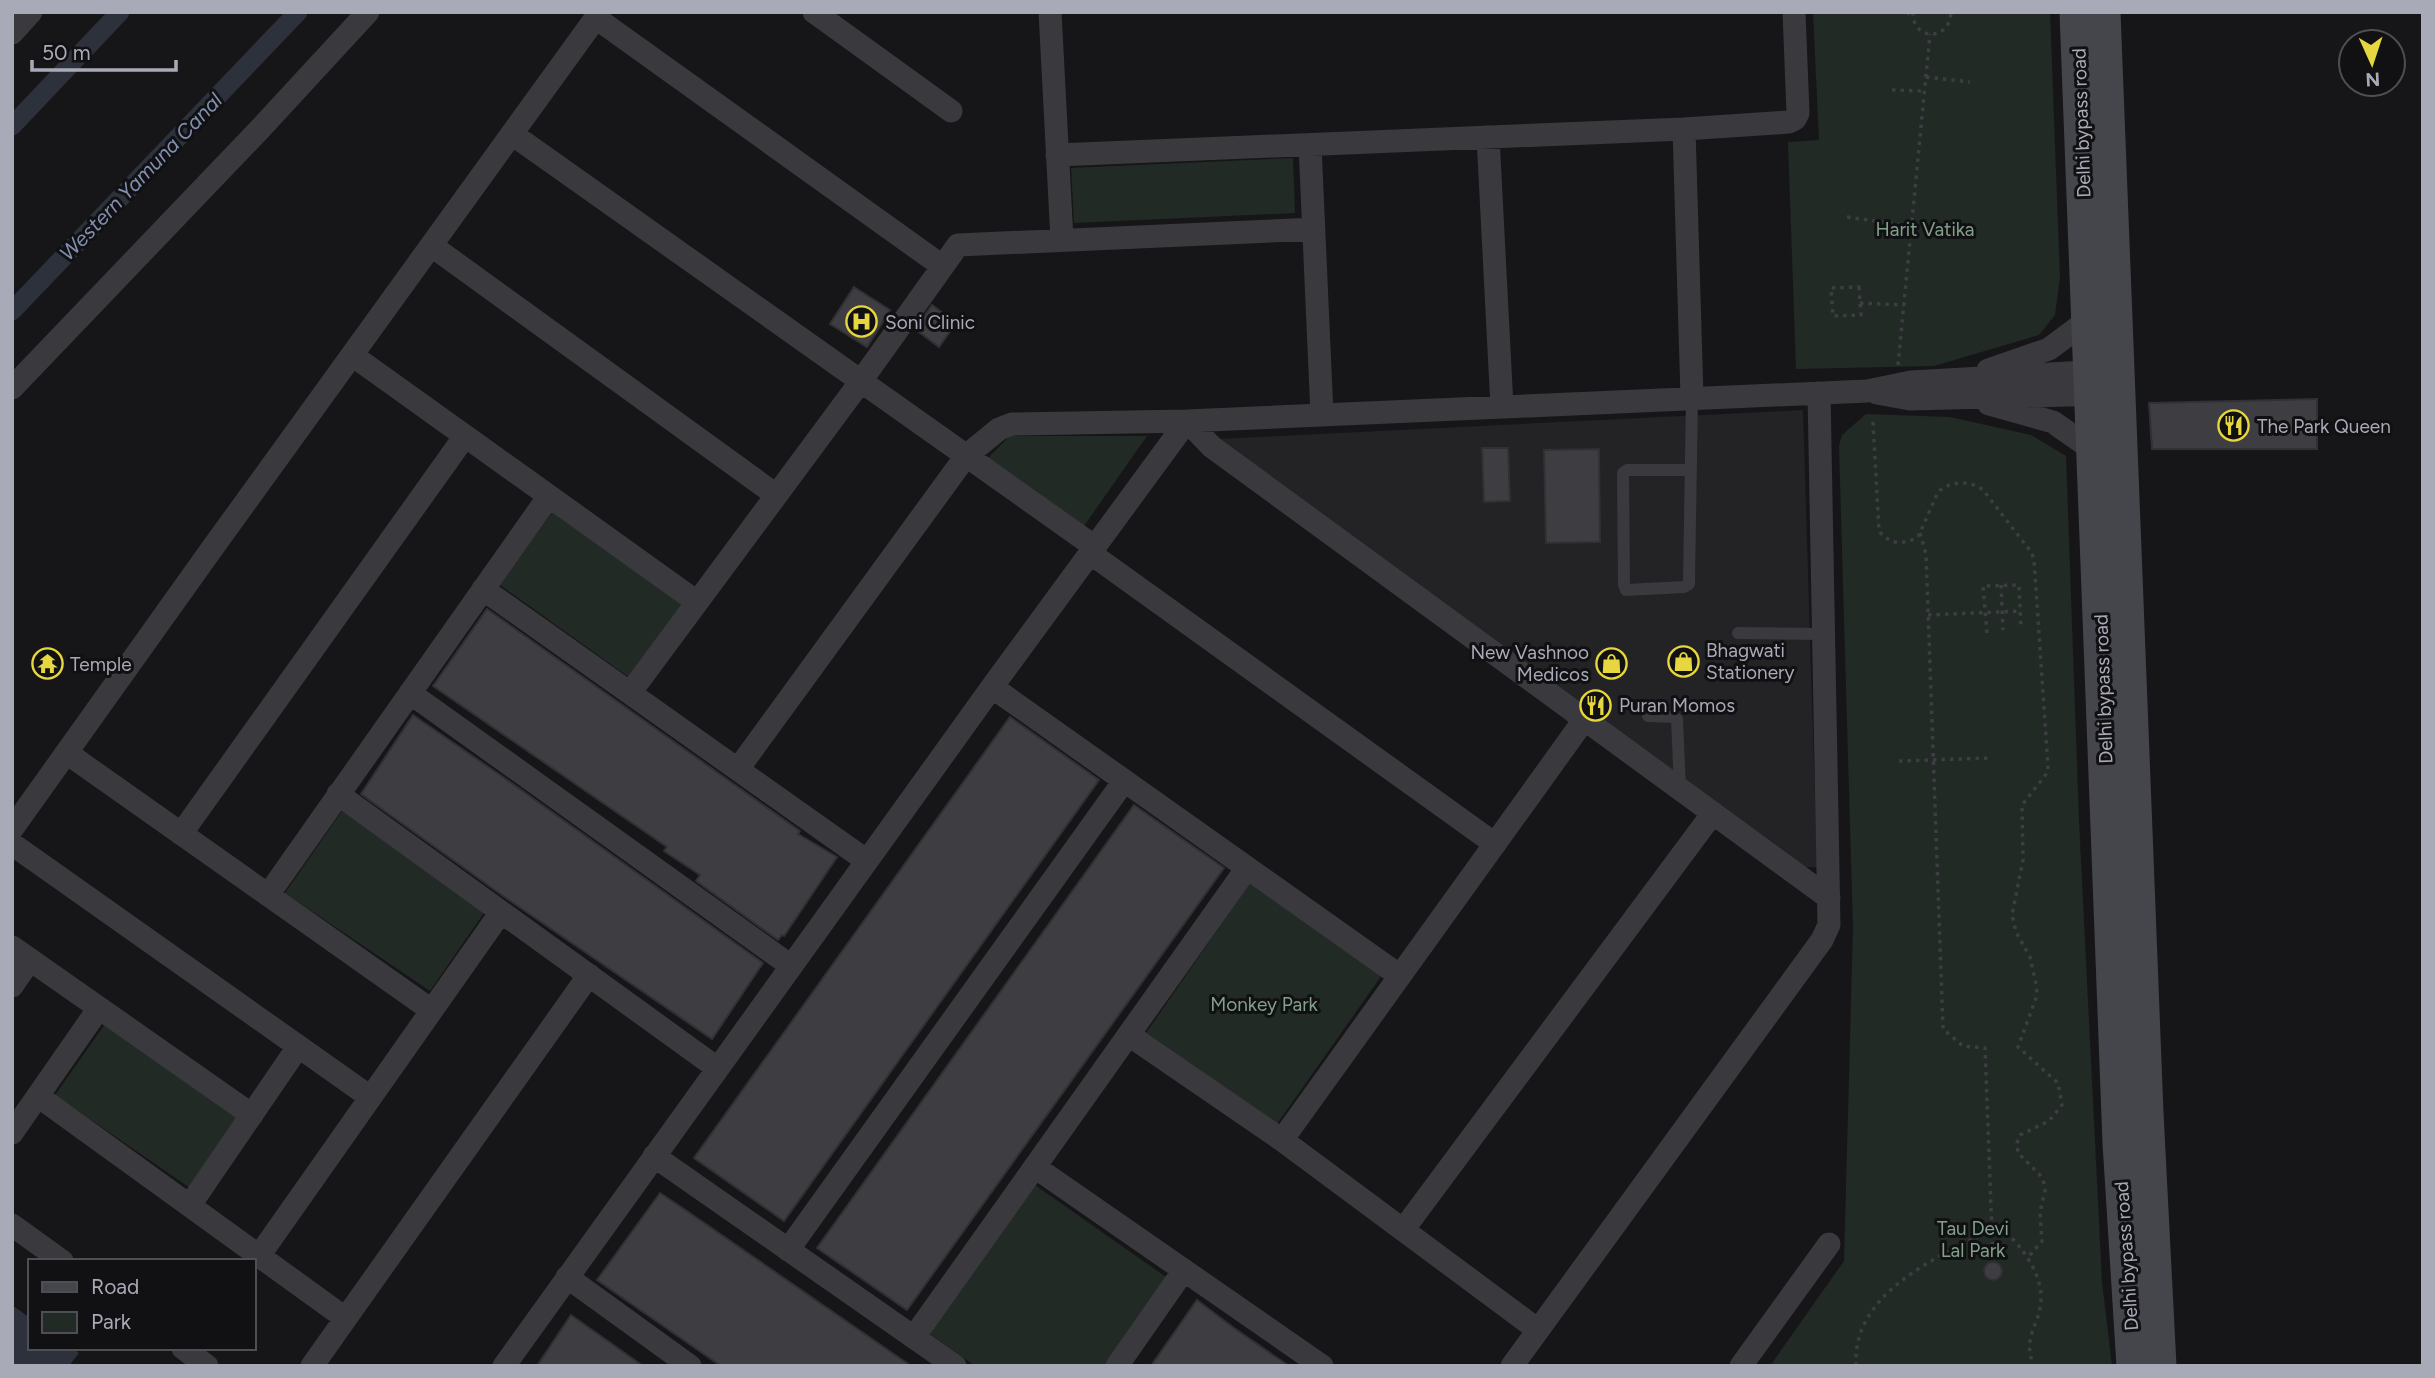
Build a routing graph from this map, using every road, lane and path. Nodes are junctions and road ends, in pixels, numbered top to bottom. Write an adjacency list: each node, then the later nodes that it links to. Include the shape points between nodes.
1 (32, 12): 12 (street)
2 (368, 12): 37 (street)
3 (814, 12): 18 (street)
4 (1050, 12): 23 (street)
5 (1794, 12): 19 (street, via 1795,119)
6 (1907, 12): 11 (path)
7 (1951, 12): 13 (path, via 1946,28)
8 (2076, 12): 32 (main road, Delhi bypass road)
9 (2104, 12): 35 (main road, Delhi bypass road)
10 (598, 15): 20 (street); 29 (street)
11 (1913, 15): 13 (path, via 1918,29)
12 (12, 33)
13 (1930, 34): 14 (path)
14 (1926, 77): 15 (path); 17 (path)
15 (1970, 82)
16 (1892, 90): 17 (path)
17 (1924, 91): 25 (path)
18 (951, 111)
19 (1684, 129): 21 (street); 41 (street)
20 (512, 134): 28 (street); 34 (street)
21 (1488, 137): 22 (street); 42 (street)
22 (1310, 145): 23 (street); 26 (street)
23 (1057, 155): 27 (street)
24 (1847, 218): 25 (path)
25 (1911, 226): 31 (path)
26 (1314, 229): 27 (street); 43 (street)
27 (1062, 240): 29 (street, via 962,243)
28 (432, 246): 33 (street); 50 (street)
29 (942, 266): 34 (street)
30 (1860, 303): 30 (path, via 1861,315 1833,316 1831,288 1859,288); 31 (path)
31 (1904, 305): 36 (path)
32 (2088, 320): 35 (main road, Delhi bypass road); 38 (street, via 2049,349)
33 (352, 355): 46 (street); 71 (street)
34 (861, 381): 48 (street); 50 (street)
35 (2105, 382): 38 (street); 47 (main road, Delhi bypass road); 134 (main road, Delhi bypass road)
36 (1896, 384): 38 (street); 39 (street)
37 (12, 388)
38 (1966, 388): 39 (street, via 1910,399); 47 (street, via 2053,422)
39 (1867, 391): 40 (street)
40 (1819, 393): 41 (street); 65 (street)
41 (1692, 397): 42 (street); 49 (lane)
42 (1502, 407): 43 (street)
43 (1322, 415): 44 (street)
44 (1187, 421): 48 (street, via 1012,424); 53 (street); 70 (street, via 1212,447)
45 (1873, 422): 52 (path, via 1879,531 1885,539 1900,543)
46 (465, 436): 51 (street); 81 (street)
47 (2093, 450): 133 (main road, Delhi bypass road, via 2119,1143)
48 (966, 456): 53 (street); 75 (street)
49 (1691, 470): 49 (lane, via 1689,584 1626,590 1623,473)
50 (776, 495): 56 (street)
51 (549, 496): 55 (street); 56 (street)
52 (1920, 533): 60 (path, via 1926,554); 113 (path, via 1943,487 1972,483 1983,490 2034,560 2048,767 2022,806 2023,860 2012,915 2037,988 2018,1047 2058,1083 2062,1105 2049,1121 2020,1135 2017,1143 2018,1153 2040,1175 2045,1191 2040,1212 2042,1241)
53 (1093, 550): 66 (street); 83 (street)
54 (2001, 585): 57 (path, via 2019,585); 58 (path, via 1983,586); 59 (path)
55 (483, 589): 67 (street); 68 (street)
56 (697, 602): 68 (street)
57 (2020, 611): 59 (path); 61 (path)
58 (1985, 612): 59 (path); 60 (path); 63 (path)
59 (2002, 612): 62 (path)
60 (1928, 615): 73 (path)
61 (2021, 628)
62 (2003, 630)
63 (1987, 633)
64 (1738, 634): 65 (lane)
65 (1824, 634): 87 (street)
66 (992, 687): 76 (street); 84 (street)
67 (410, 692): 78 (street); 90 (street)
68 (630, 692): 75 (street)
69 (1648, 716): 77 (lane, via 1677,719)
70 (1584, 719): 77 (street); 83 (street)
71 (66, 753): 80 (street); 81 (street)
72 (1989, 758): 73 (path)
73 (1933, 760): 74 (path); 107 (path, via 1943,1030 1963,1046 1985,1048)
74 (1899, 761)
75 (738, 769): 84 (street)
76 (1124, 780): 85 (street); 111 (street)
77 (1680, 790): 79 (street)
78 (338, 794): 86 (street); 88 (street)
79 (1713, 813): 87 (street); 109 (street)
80 (12, 829)
81 (181, 834): 86 (street)
82 (12, 844): 97 (street)
83 (1495, 844): 92 (street)
84 (867, 860): 90 (street)
85 (1247, 868): 92 (street); 96 (street)
86 (268, 895): 95 (street)
87 (1829, 898): 119 (street, via 1829,925 1822,940)
88 (501, 912): 91 (street); 95 (street)
89 (21, 953): 93 (street); 94 (street)
90 (791, 966): 98 (street)
91 (589, 975): 98 (street); 118 (street)
92 (1400, 976): 103 (street)
93 (12, 986)
94 (99, 1008): 99 (street); 101 (street)
95 (431, 1010): 100 (street)
96 (1129, 1035): 103 (street); 105 (street)
97 (298, 1047): 100 (street); 101 (street)
98 (717, 1068): 104 (street)
99 (38, 1096): 102 (street); 106 (street)
100 (370, 1097): 112 (street)
101 (252, 1115): 106 (street)
102 (12, 1133)
103 (1282, 1140): 109 (street)
104 (654, 1156): 111 (street); 117 (street)
105 (1035, 1167): 116 (street); 120 (street)
106 (190, 1205): 112 (street)
107 (1992, 1224): 113 (path, via 2003,1229); 115 (path); 131 (path, via 1985,1233 1922,1266 1874,1306 1859,1337)
108 (12, 1225): 114 (street)
109 (1403, 1230): 119 (street)
110 (1829, 1244): 130 (street)
111 (788, 1250): 120 (street)
112 (259, 1256): 118 (street)
113 (2026, 1256): 132 (path, via 2042,1296 2029,1342)
114 (59, 1259)
115 (1993, 1259)
116 (1184, 1270): 122 (street); 128 (street)
117 (567, 1277): 125 (street); 126 (street)
118 (345, 1318): 124 (street)
119 (1538, 1330): 129 (street)
120 (914, 1337): 127 (street)
121 (186, 1350): 123 (street)
122 (1315, 1364)
123 (207, 1366)
124 (312, 1366)
125 (503, 1366)
126 (690, 1366)
127 (955, 1366)
128 (1118, 1366)
129 (1512, 1366)
130 (1741, 1366)
131 (1856, 1366)
132 (2034, 1366)
133 (2133, 1366)
134 (2160, 1366)

